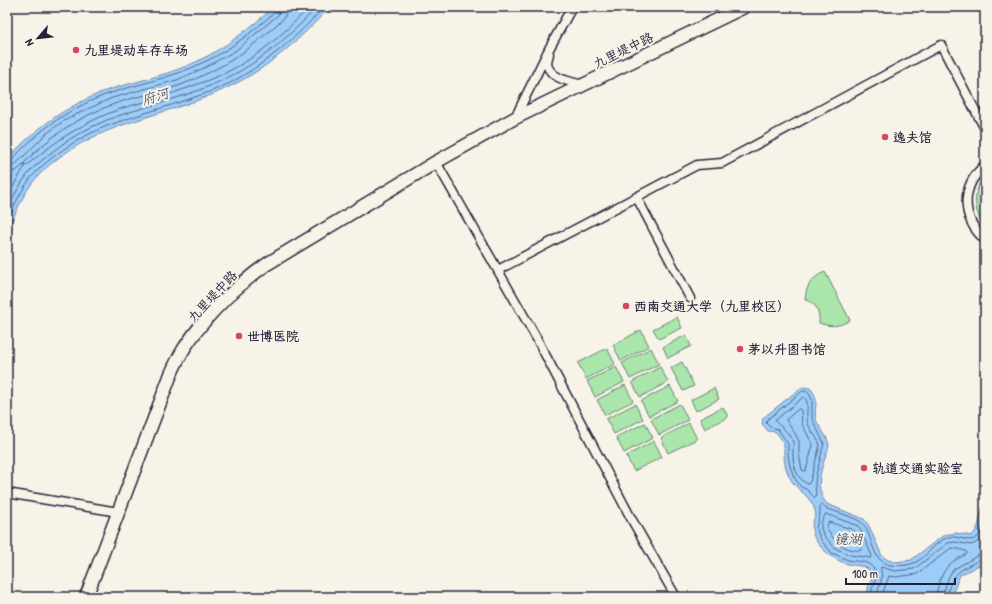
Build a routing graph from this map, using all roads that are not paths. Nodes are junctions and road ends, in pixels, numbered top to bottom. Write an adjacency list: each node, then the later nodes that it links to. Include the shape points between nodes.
1 (572, 7): 3 (street)
2 (744, 7): 4 (street, 九里堤中路)
3 (549, 49): 4 (street, via 547,64 551,72); 5 (street)
4 (583, 85): 5 (street, 九里堤中路)
5 (515, 118): 7 (street, 九里堤中路)
6 (985, 129): 9 (street, via 941,45 722,163 697,165)
7 (436, 162): 11 (street); 14 (street, 九里堤中路, via 267,264 245,280 215,309 185,347 170,374)
8 (985, 165): 10 (street, via 977,172 966,199 973,228)
9 (637, 198): 11 (street); 12 (street)
10 (985, 240)
11 (498, 270): 16 (street)
12 (690, 298)
13 (7, 493): 14 (street)
14 (118, 512): 15 (street, 九里堤中路)
15 (86, 597)
16 (676, 597)

